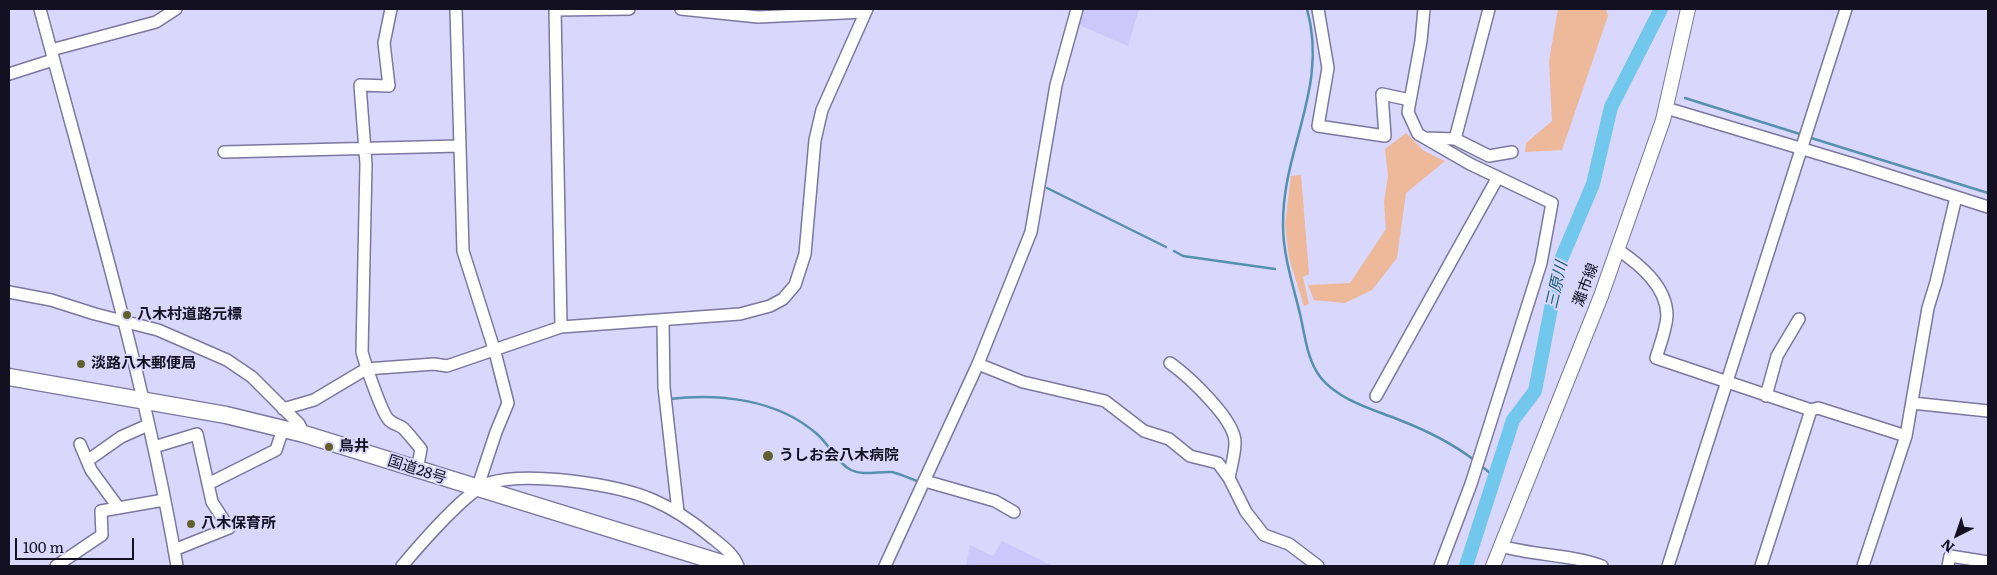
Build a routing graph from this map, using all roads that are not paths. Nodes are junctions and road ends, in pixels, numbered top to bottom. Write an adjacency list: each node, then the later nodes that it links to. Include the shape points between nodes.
1 (40, 9): 15 (street)
2 (176, 9): 15 (street, via 156,22)
3 (391, 9): 22 (street, via 384,43 389,86 360,85)
4 (456, 9): 21 (street)
5 (555, 9): 6 (street); 34 (street)
6 (629, 9)
7 (680, 9): 14 (street, via 758,17)
8 (1078, 9): 37 (street, via 1056,85 1031,232)
9 (1318, 9): 17 (street, via 1328,68 1318,126 1385,136 1382,94)
10 (1424, 9): 17 (street)
11 (1490, 9): 20 (street)
12 (1688, 9): 18 (main road, 灘市線)
13 (1846, 9): 23 (street)
14 (866, 10): 33 (street, via 822,110 815,140 805,254 795,285 782,298 755,312)
15 (52, 55): 16 (street); 32 (street)
16 (9, 74)
17 (1410, 100): 19 (street, via 1408,112 1418,134)
18 (1666, 108): 23 (street); 29 (main road, 灘市線)
19 (1425, 138): 20 (street); 26 (street)
20 (1455, 139): 25 (street, via 1489,156)
21 (459, 146): 22 (street); 35 (street, via 463,251)
22 (366, 148): 24 (street); 38 (street, via 362,352)
23 (1803, 148): 27 (street); 40 (street)
24 (224, 152)
25 (1512, 152)
26 (1498, 177): 41 (street); 74 (street, via 1552,203 1541,263 1476,468)
27 (1956, 197): 28 (street); 44 (street, via 1928,308)
28 (1988, 208)
29 (1617, 249): 40 (street, via 1647,273 1663,295 1667,315 1656,358); 64 (main road, 灘市線)
30 (9, 292): 32 (street, via 51,300)
31 (1799, 319): 42 (street, via 1777,356)
32 (123, 321): 43 (street); 45 (street, via 158,330 227,360 252,377)
33 (663, 322): 34 (street); 62 (street, via 664,387)
34 (561, 327): 35 (street)
35 (495, 352): 38 (street, via 447,366); 59 (street, via 508,403)
36 (1170, 363): 56 (street, via 1182,371 1223,414 1236,441)
37 (978, 364): 56 (street, via 1023,382 1105,401 1144,431 1169,439 1190,456 1218,463); 57 (street)
38 (366, 368): 45 (street, via 314,400); 55 (street, via 388,420 402,427 421,448)
39 (9, 376): 43 (highway, 国道28号)
40 (1728, 382): 42 (street); 77 (street)
41 (1376, 396)
42 (1766, 396): 46 (street)
43 (141, 399): 48 (street); 49 (highway, 国道28号)
44 (1912, 403): 47 (street); 51 (street)
45 (283, 409): 50 (street, via 299,424)
46 (1811, 410): 51 (street, via 1818,408); 78 (street)
47 (1988, 411)
48 (148, 425): 53 (street); 54 (street, via 121,437)
49 (283, 429): 50 (highway, 国道28号); 58 (street, via 276,450)
50 (304, 434): 55 (highway, 国道28号)
51 (1906, 436): 79 (street)
52 (80, 444): 54 (street)
53 (154, 448): 58 (street, via 197,434); 60 (street)
54 (87, 461): 61 (street)
55 (417, 470): 59 (highway, 国道28号)
56 (1229, 478): 73 (street, via 1246,512 1264,535 1289,544)
57 (924, 481): 63 (street, via 995,501); 72 (street)
58 (208, 484): 65 (street, via 212,502 229,528)
59 (477, 489): 62 (street, via 489,483 516,480 560,480 636,494); 69 (street); 70 (highway, 国道28号)
60 (164, 500): 61 (street); 65 (street, via 169,510)
61 (118, 507): 67 (street, via 101,511 102,535)
62 (678, 512): 71 (street, via 734,556)
63 (1014, 512)
64 (1502, 546): 75 (main road, 灘市線); 76 (street, via 1586,560)
65 (174, 550): 68 (street)
66 (1988, 562): 80 (street, via 1950,556)
67 (56, 566)
68 (177, 566)
69 (402, 566)
70 (731, 566)
71 (738, 566)
72 (885, 566)
73 (1318, 566)
74 (1440, 566)
75 (1493, 566)
76 (1602, 566)
77 (1668, 566)
78 (1761, 566)
79 (1863, 566)
80 (1948, 566)

